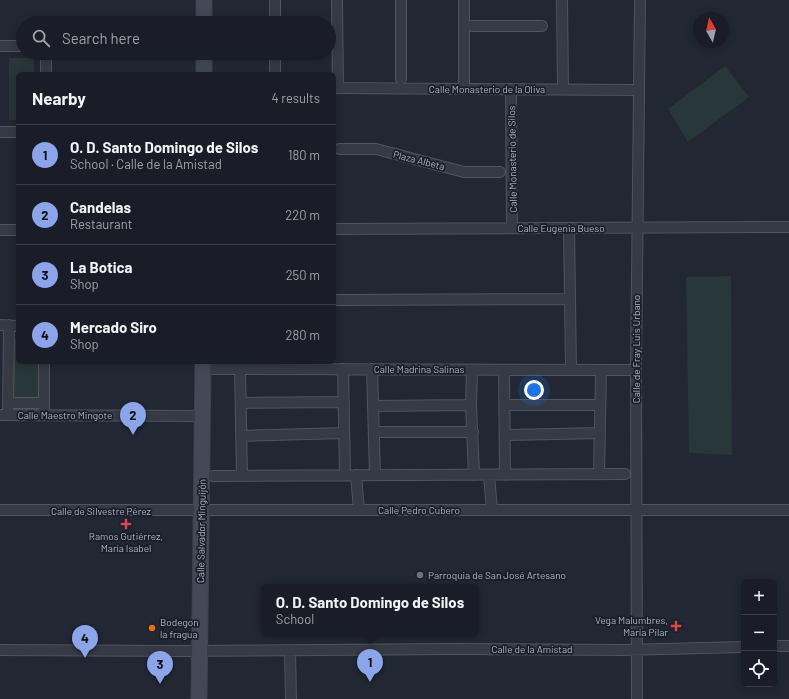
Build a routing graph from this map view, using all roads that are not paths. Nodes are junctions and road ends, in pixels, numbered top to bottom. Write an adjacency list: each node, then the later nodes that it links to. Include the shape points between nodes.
1 (204, 0): 8 (street)
2 (275, 0): 9 (street)
3 (337, 0): 21 (street)
4 (401, 0): 20 (street)
5 (464, 0): 22 (street)
6 (562, 0): 24 (street)
7 (640, 0): 25 (street, Calle de Fray Luis Urbano)
8 (204, 16)
9 (275, 16)
10 (472, 26): 11 (street)
11 (542, 26)
12 (0, 46): 13 (street)
13 (16, 46)
14 (46, 60): 17 (street)
15 (204, 60): 18 (street)
16 (275, 60): 19 (street)
17 (46, 72)
18 (204, 72)
19 (275, 72)
20 (401, 79)
21 (336, 88): 22 (street, Calle Monasterio de la Oliva)
22 (464, 89): 23 (street, Calle Monasterio de la Oliva)
23 (511, 89): 24 (street, Calle Monasterio de la Oliva); 31 (street, Calle Monasterio de Silos)
24 (563, 89): 25 (street, Calle Monasterio de la Oliva)
25 (640, 90): 33 (street, Calle de Fray Luis Urbano)
26 (0, 132): 27 (street)
27 (16, 132)
28 (339, 149): 29 (street, Plaza Albeta, via 376,149 464,172)
29 (500, 172)
30 (789, 227): 33 (street, Calle Eugenia Bueso)
31 (512, 228): 32 (street, Calle Eugenia Bueso); 34 (street, Calle Eugenia Bueso)
32 (569, 228): 33 (street, Calle Eugenia Bueso); 37 (street)
33 (637, 228): 50 (street, Calle de Fray Luis Urbano)
34 (336, 229)
35 (0, 230): 36 (street)
36 (16, 230)
37 (570, 299): 38 (street); 48 (street)
38 (336, 300)
39 (11, 329): 52 (street)
40 (44, 364): 53 (street)
41 (203, 365): 43 (street, Calle Madrina Salinas); 61 (street, Calle Salvador Minguijón)
42 (270, 365): 43 (street, Calle Madrina Salinas); 44 (street, Calle Madrina Salinas)
43 (240, 369): 54 (street)
44 (343, 369): 45 (street, Calle Madrina Salinas); 51 (street)
45 (372, 369): 46 (street, Calle Madrina Salinas); 58 (street)
46 (472, 370): 47 (street, Calle Madrina Salinas); 55 (street)
47 (504, 370): 48 (street, Calle Madrina Salinas); 56 (street)
48 (571, 370): 49 (street, Calle Madrina Salinas)
49 (601, 370): 50 (street, Calle Madrina Salinas); 57 (street)
50 (636, 370): 81 (street, Calle de Fray Luis Urbano)
51 (344, 402): 54 (street); 64 (street)
52 (8, 403): 53 (street); 59 (street)
53 (44, 403): 60 (street)
54 (241, 403): 67 (street)
55 (471, 405): 58 (street); 63 (street)
56 (505, 405): 57 (street); 66 (street)
57 (600, 405): 65 (street)
58 (373, 406): 62 (street)
59 (4, 415): 60 (street, Calle Maestro Mingote)
60 (44, 416): 61 (street, Calle Maestro Mingote)
61 (202, 416): 83 (street, Calle Salvador Minguijón)
62 (374, 432): 63 (street); 72 (street)
63 (473, 432): 73 (street)
64 (344, 433): 67 (street); 70 (street)
65 (600, 433): 66 (street); 68 (street)
66 (505, 435): 75 (street)
67 (242, 436): 77 (street)
68 (599, 474): 69 (street); 75 (street)
69 (625, 474)
70 (345, 475): 71 (street); 77 (street)
71 (356, 475): 72 (street); 79 (street)
72 (375, 475): 73 (street)
73 (474, 475): 74 (street)
74 (490, 475): 75 (street); 80 (street)
75 (505, 475)
76 (213, 476): 77 (street)
77 (242, 476)
78 (0, 510): 83 (street, Calle de Silvestre Pérez)
79 (359, 510): 80 (street, Calle Pedro Cubero); 83 (street, Calle Pedro Cubero)
80 (492, 510): 81 (street, Calle Pedro Cubero)
81 (636, 510): 82 (street, Calle Pedro Cubero); 87 (street, Calle de Fray Luis Urbano)
82 (789, 510)
83 (201, 511): 90 (street, Calle Salvador Minguijón)
84 (777, 646): 85 (street)
85 (789, 646)
86 (741, 647): 87 (street, Calle de la Amistad)
87 (637, 649): 89 (street, Calle de la Amistad); 93 (street, Calle de Fray Luis Urbano)
88 (0, 650): 90 (street, Calle de la Amistad)
89 (290, 650): 90 (street, Calle de la Amistad); 92 (street)
90 (200, 651): 91 (street, Calle Salvador Minguijón)
91 (199, 699)
92 (291, 699)
93 (637, 699)

